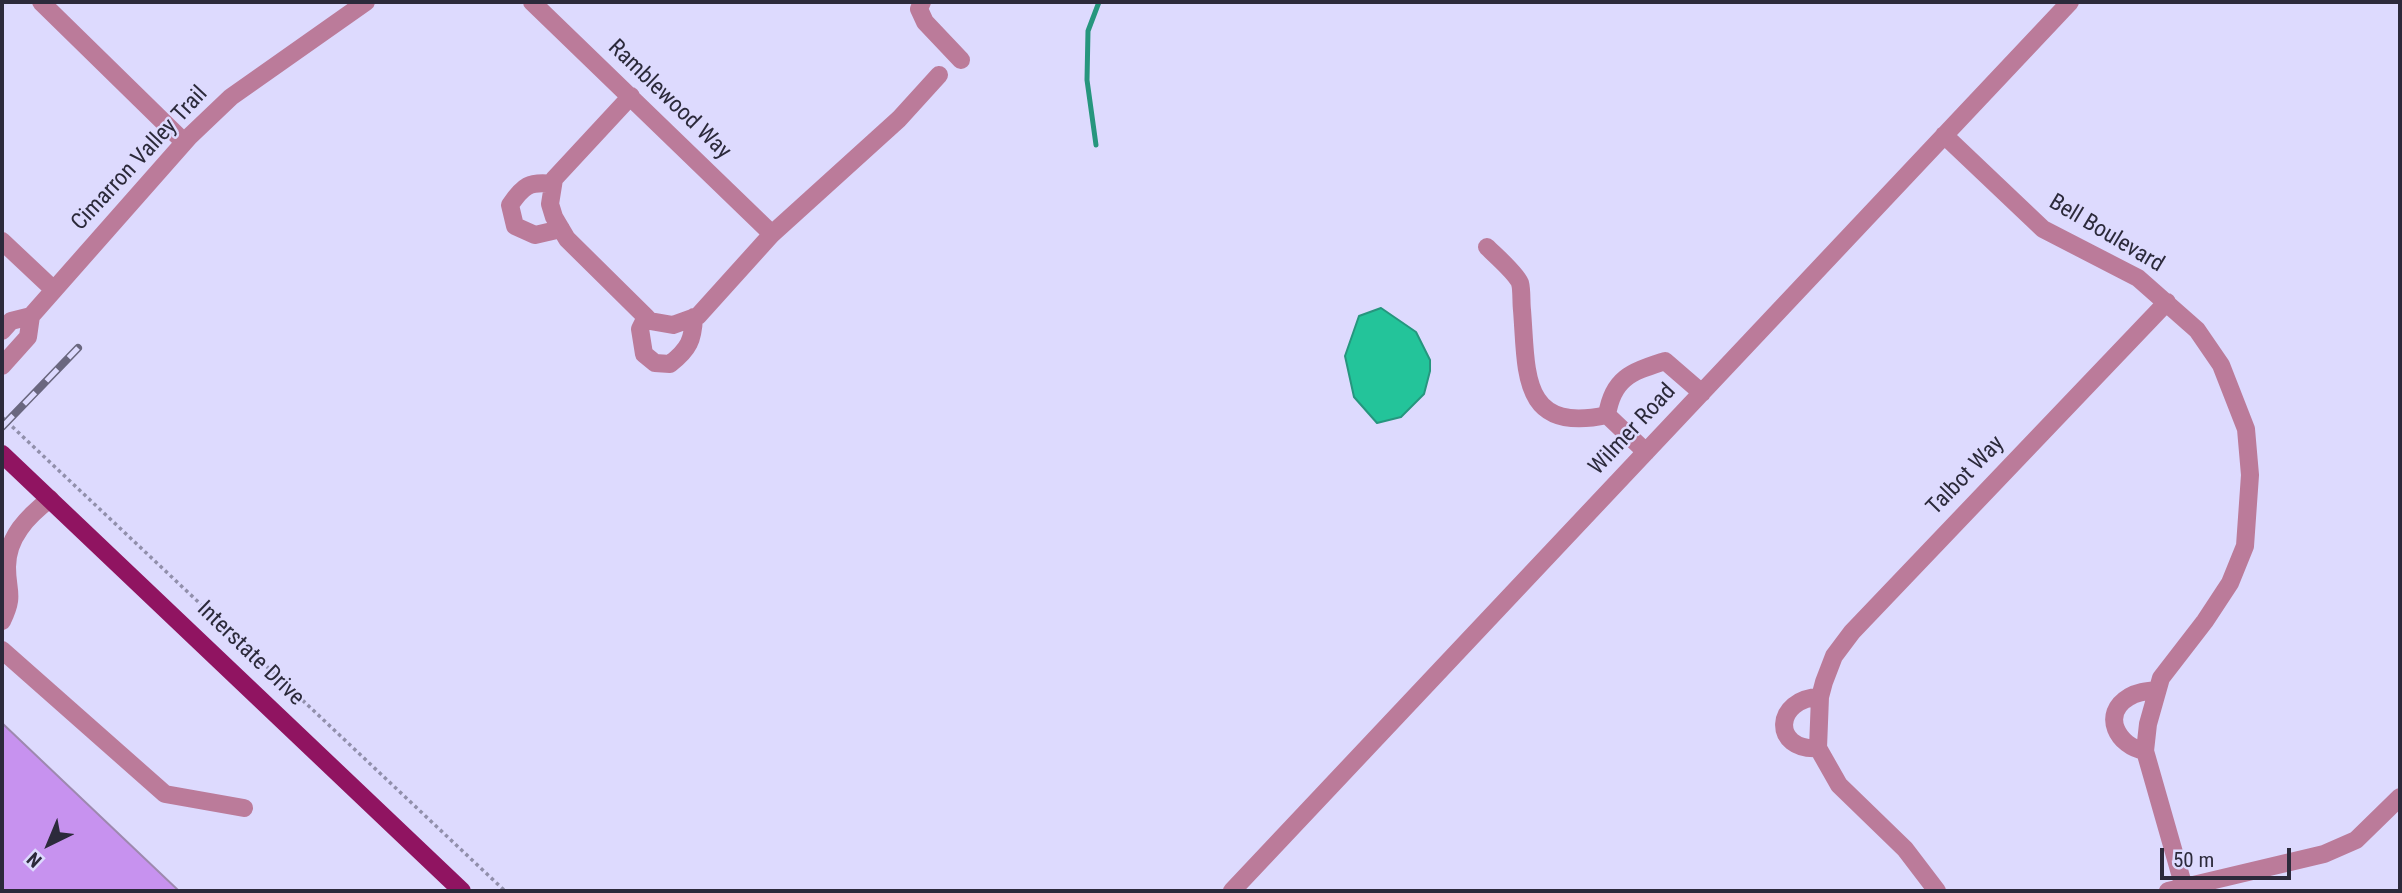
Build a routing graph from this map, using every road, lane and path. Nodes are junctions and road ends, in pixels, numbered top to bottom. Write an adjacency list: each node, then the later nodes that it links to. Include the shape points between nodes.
1 (41, 2): 10 (street)
2 (366, 2): 10 (street, Cimarron Valley Trail, via 231,97)
3 (532, 2): 8 (street, Ramblewood Way)
4 (922, 2): 6 (street, via 919,9 925,22)
5 (2070, 2): 9 (street, Wilmer Road)
6 (961, 60)
7 (939, 75): 13 (street, via 899,120)
8 (631, 96): 11 (street); 13 (street, Ramblewood Way)
9 (1944, 135): 17 (street, Bell Boulevard, via 2043,229 2138,278); 23 (street, Wilmer Road)
10 (184, 142): 16 (street, Cimarron Valley Trail)
11 (553, 184): 12 (street, via 550,204); 12 (street, via 522,187 510,205 515,226 535,235)
12 (561, 229): 19 (street)
13 (772, 234): 20 (street)
14 (2, 241): 16 (street)
15 (1487, 247): 24 (street, via 1519,281 1527,380 1535,398 1562,416 1587,419)
16 (54, 290): 18 (street, Cimarron Valley Trail)
17 (2167, 302): 31 (street, Bell Boulevard, via 2197,330 2221,365 2246,429 2250,475 2245,546 2230,583); 32 (street, Talbot Way, via 1852,632 1834,656)
18 (31, 316): 21 (street, Cimarron Valley Trail, via 11,321); 22 (street, Cimarron Valley Trail, via 28,337)
19 (646, 317): 20 (street, via 673,325); 20 (street, via 640,329 644,354 655,363 670,363 683,354 693,336)
20 (694, 317)
21 (2, 331)
22 (2, 366)
23 (1702, 393): 24 (street, via 1665,360 1620,382 1609,399); 26 (street, Wilmer Road)
24 (1607, 415): 26 (street)
25 (2, 417): 39 (path)
26 (1646, 452): 40 (street, Wilmer Road)
27 (2, 454): 28 (main road, Interstate Drive)
28 (51, 499): 29 (street, via 30,514 10,547 10,604); 38 (main road, Interstate Drive)
29 (2, 621)
30 (2, 650): 36 (street, via 165,794)
31 (2156, 690): 34 (street, Bell Boulevard); 34 (street, via 2129,697 2117,708 2114,723 2119,738 2133,749)
32 (1820, 697): 33 (street, Talbot Way); 33 (street, via 1796,703 1786,714 1783,728 1788,739 1800,746)
33 (1818, 748): 41 (street, via 1839,785 1905,849)
34 (2145, 751): 37 (street, Bell Boulevard)
35 (2400, 797): 37 (street, via 2356,839 2324,854)
36 (244, 808)
37 (2179, 890)
38 (462, 891)
39 (505, 891)
40 (1232, 891)
41 (1937, 891)

